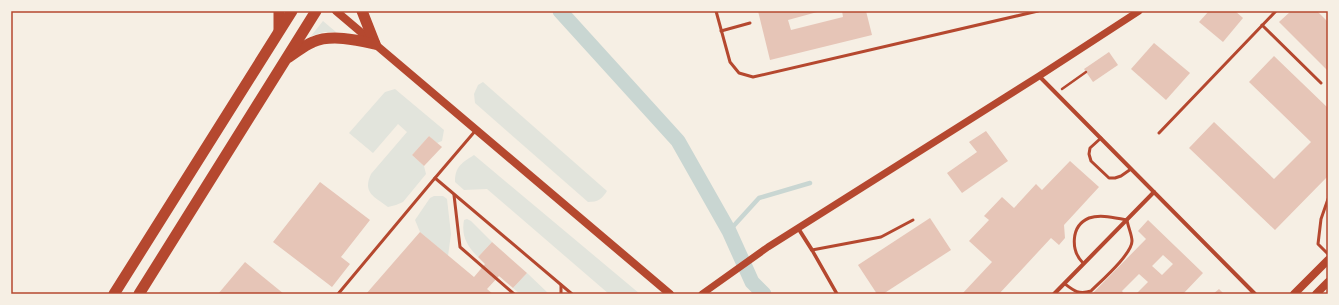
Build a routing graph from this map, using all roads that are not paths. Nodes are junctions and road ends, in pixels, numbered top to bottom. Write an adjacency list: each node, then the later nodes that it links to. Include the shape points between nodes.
1 (279, 11): 13 (highway)
2 (292, 11): 13 (highway)
3 (316, 11): 15 (highway)
4 (336, 11): 14 (main road)
5 (362, 11): 14 (highway)
6 (716, 11): 12 (lane)
7 (1038, 11): 12 (lane, via 753,77 739,73 730,62)
8 (1139, 11): 16 (street)
9 (1276, 11): 11 (lane)
10 (750, 23): 12 (lane)
11 (1262, 25): 17 (lane); 19 (lane)
12 (721, 31)
13 (279, 32): 36 (highway)
14 (375, 44): 15 (highway, via 353,39 326,39 313,42); 18 (main road)
15 (286, 59): 37 (highway)
16 (1039, 76): 20 (street); 28 (street)
17 (1321, 84)
18 (476, 130): 22 (lane); 42 (main road)
19 (1159, 133)
20 (1101, 138): 21 (street); 21 (lane, via 1090,148 1091,161 1109,178 1121,176)
21 (1131, 169): 23 (street)
22 (435, 178): 24 (lane); 38 (lane)
23 (1154, 192): 27 (street); 46 (street)
24 (454, 194): 35 (lane); 39 (lane, via 460,247)
25 (1328, 199): 30 (lane, via 1321,219 1318,244)
26 (913, 220): 29 (lane, via 881,237)
27 (1126, 220): 32 (street); 32 (lane, via 1097,216 1080,225 1074,242 1075,251); 34 (lane, via 1132,239 1132,246 1127,254 1091,291 1079,293)
28 (798, 228): 29 (street); 43 (street)
29 (812, 250): 44 (street)
30 (1328, 254)
31 (1328, 260): 47 (main road)
32 (1083, 263): 34 (street)
33 (1328, 282): 48 (main road)
34 (1065, 284): 45 (street)
35 (561, 285): 40 (lane); 41 (lane)
36 (114, 294)
37 (139, 294)
38 (338, 294)
39 (514, 294)
40 (561, 294)
41 (572, 294)
42 (670, 294)
43 (702, 294)
44 (837, 294)
45 (1054, 294)
46 (1255, 294)
47 (1294, 294)
48 (1316, 294)

